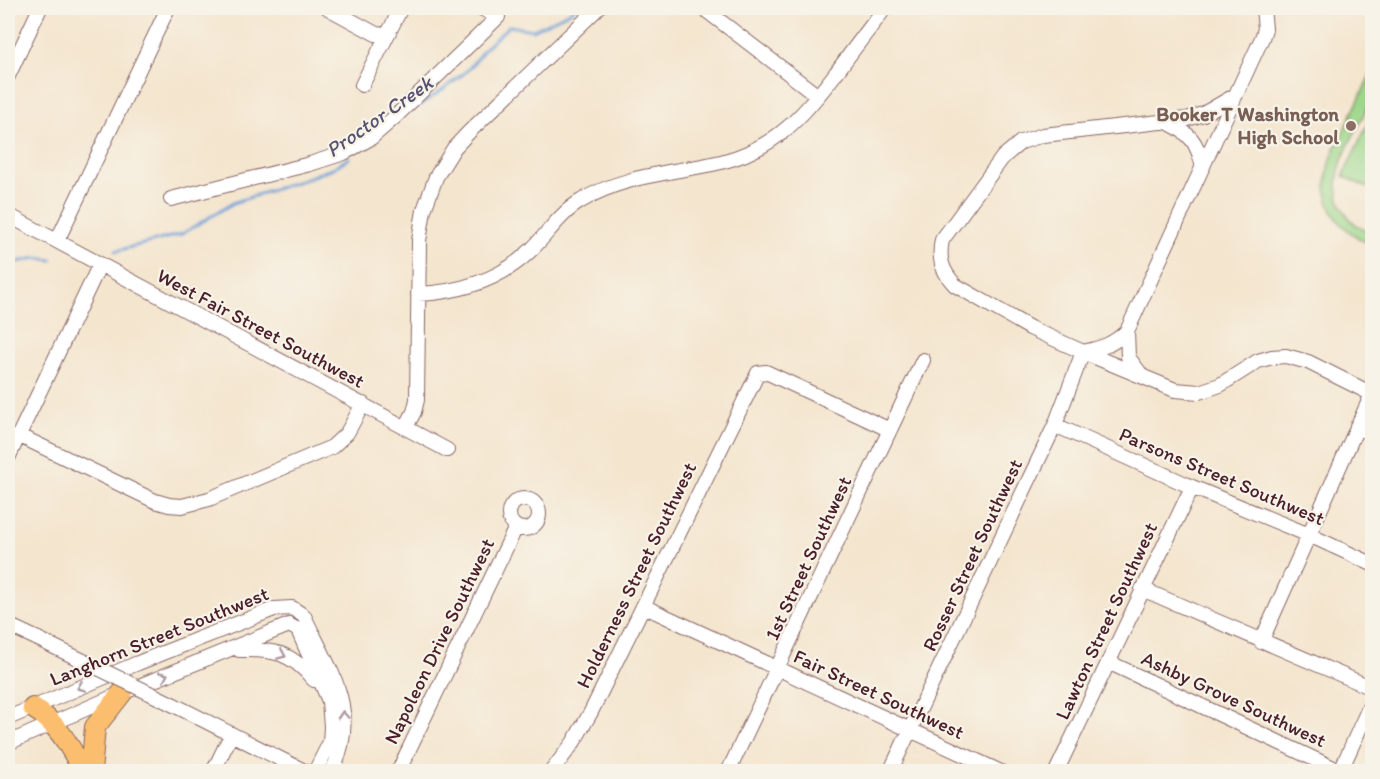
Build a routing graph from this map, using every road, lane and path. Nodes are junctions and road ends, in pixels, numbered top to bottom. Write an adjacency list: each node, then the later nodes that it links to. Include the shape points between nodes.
1 (40, 8): 11 (street)
2 (168, 8): 19 (street)
3 (328, 8): 10 (street, via 376,34)
4 (401, 8): 10 (street)
5 (481, 8): 17 (street, via 498,17 371,138 344,153 310,164)
6 (598, 8): 21 (street, via 454,148 436,177 424,210)
7 (703, 8): 14 (street)
8 (885, 8): 14 (street)
9 (1263, 8): 13 (street, via 1265,30)
10 (389, 32): 12 (street)
11 (8, 76)
12 (362, 85)
13 (1236, 94): 15 (street, via 1203,114); 16 (street)
14 (818, 96): 21 (street, via 790,127 756,150 723,162 632,180 597,192 567,211 529,252 499,274 460,290)
15 (1169, 123): 16 (street, via 1193,140); 23 (street, via 1043,135 1021,141 1003,157 942,240 941,264 955,285 1030,328)
16 (1203, 167): 22 (street)
17 (171, 199)
18 (8, 215): 19 (street, West Fair Street Southwest)
19 (57, 241): 20 (street, West Fair Street Southwest)
20 (100, 264): 27 (street, West Fair Street Southwest); 33 (street)
21 (418, 294): 30 (street, via 417,400)
22 (1127, 331): 23 (street, via 1106,347); 25 (street, via 1128,357)
23 (1083, 352): 25 (street); 28 (street, Rosser Street Southwest)
24 (923, 360): 31 (street, 1st Street Southwest)
25 (1143, 378): 26 (street, via 1175,390 1199,392 1220,385 1258,361 1286,356 1308,362)
26 (1372, 394): 29 (street)
27 (363, 404): 30 (street, West Fair Street Southwest); 33 (street, via 347,434 332,447 209,499 182,506 155,501)
28 (1055, 425): 36 (street, Parsons Street Southwest); 56 (street, Rosser Street Southwest)
29 (1357, 426): 32 (street); 38 (street)
30 (406, 427): 34 (street, West Fair Street Southwest)
31 (890, 430): 41 (street, Holderness Street Southwest, via 766,372 758,373); 48 (street, 1st Street Southwest)
32 (1372, 434)
33 (18, 435): 35 (street)
34 (447, 450)
35 (8, 458)
36 (1192, 487): 38 (street, Parsons Street Southwest); 40 (street, Lawton Street Southwest)
37 (516, 527): 65 (street, Napoleon Drive Southwest)
38 (1309, 535): 39 (street, Parsons Street Southwest); 45 (street)
39 (1372, 564)
40 (1142, 589): 45 (street); 47 (street, Lawton Street Southwest)
41 (643, 606): 48 (street, Fair Street Southwest); 66 (street, Holderness Street Southwest, via 591,712)
42 (292, 609): 44 (street); 53 (street, Langhorn Street Southwest, one-way to 53, via 274,609); 64 (street, Langhorn Street Southwest, one-way to 42, via 342,740 342,697 303,616)
43 (8, 625): 57 (street, bridge)
44 (289, 625): 46 (street, Langhorn Street Southwest); 50 (street, Langhorn Street Southwest, via 298,630)
45 (1261, 642): 49 (street)
46 (228, 650): 50 (street, one-way to 50, via 264,649 280,653 301,664); 51 (street, Langhorn Street Southwest, one-way to 46)
47 (1108, 662): 70 (street, Lawton Street Southwest); 71 (street, Ashby Grove Southwest)
48 (777, 668): 56 (street, Fair Street Southwest); 67 (street, 1st Street Southwest)
49 (1372, 688)
50 (324, 691): 63 (street, Langhorn Street Southwest, via 329,701 330,742)
51 (122, 693): 55 (street, Langhorn Street Southwest); 60 (highway, via 95,728)
52 (1372, 701): 71 (street)
53 (33, 708): 54 (street, Langhorn Street Southwest); 55 (highway)
54 (8, 718)
55 (52, 723): 58 (street, Langhorn Street Southwest); 59 (highway)
56 (910, 730): 68 (street, Rosser Street Southwest); 69 (street, Fair Street Southwest)
57 (231, 735): 61 (street); 62 (street)
58 (8, 743)
59 (84, 771)
60 (91, 771)
61 (213, 771)
62 (306, 771)
63 (315, 771)
64 (332, 771)
65 (398, 771)
66 (551, 771)
67 (728, 771)
68 (890, 771)
69 (1001, 771)
70 (1056, 771)
71 (1341, 771)

